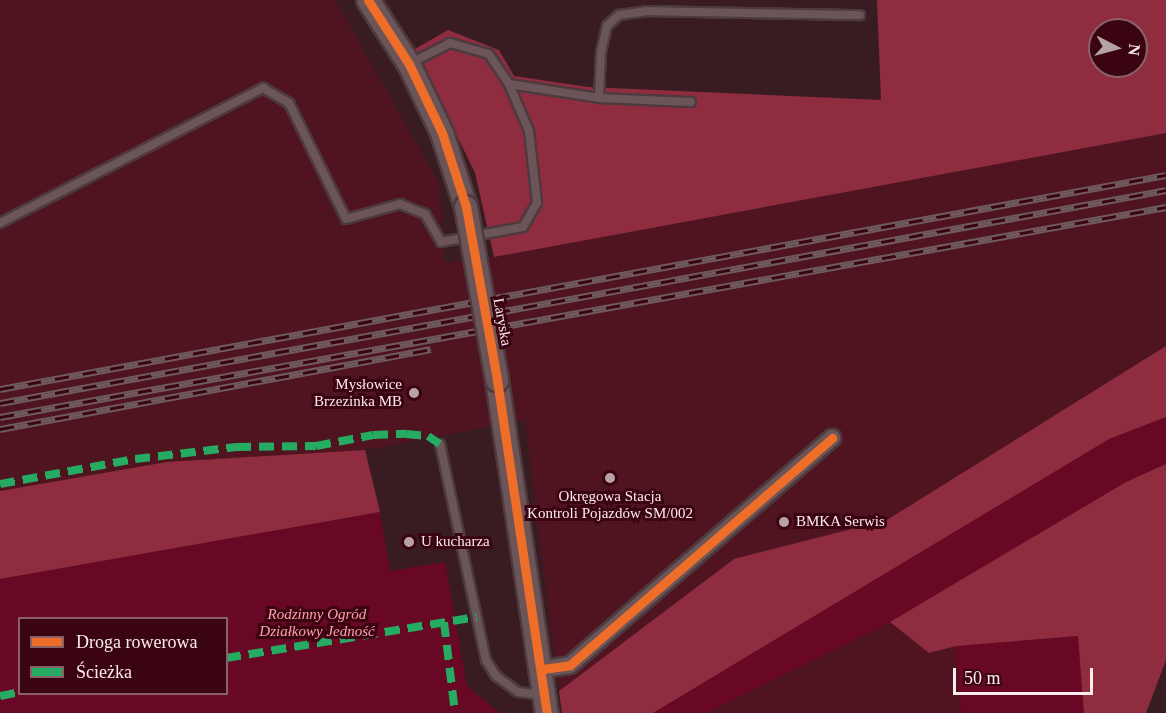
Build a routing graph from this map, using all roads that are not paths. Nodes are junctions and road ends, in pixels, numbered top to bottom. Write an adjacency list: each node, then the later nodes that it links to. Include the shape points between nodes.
1 (368, 0): 3 (street, Laryska)
2 (860, 15): 5 (lane, via 646,11 619,15 608,26 601,52)
3 (409, 64): 4 (lane, via 450,43 489,54); 10 (street, Laryska, bridge, via 442,132 466,207)
4 (509, 84): 5 (lane); 7 (lane, via 529,131 537,203 523,227 441,242 425,214 400,204 346,219 290,103 263,88)
5 (599, 98): 6 (lane)
6 (691, 102)
7 (0, 223)
8 (832, 438): 10 (street, via 570,665)
9 (440, 444): 11 (lane, via 486,660 496,676 518,692)
10 (543, 669): 11 (street, Laryska)
11 (547, 704)

